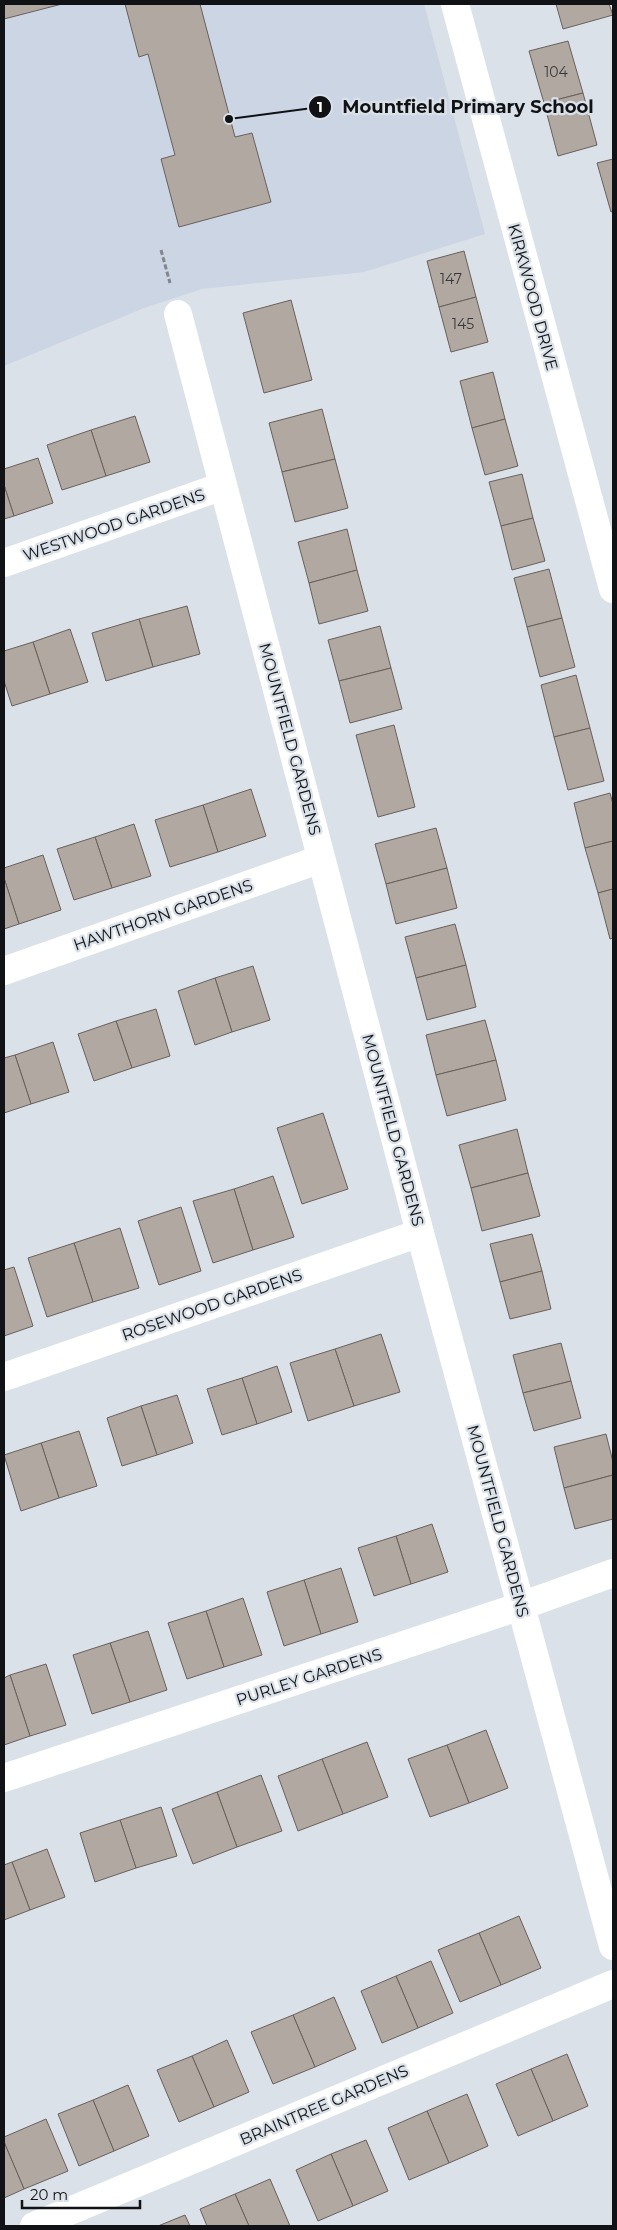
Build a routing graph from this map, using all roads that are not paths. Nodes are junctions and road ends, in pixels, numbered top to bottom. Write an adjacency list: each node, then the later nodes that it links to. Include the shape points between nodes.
1 (455, 4): 5 (street, KIRKWOOD DRIVE)
2 (178, 314): 3 (street, MOUNTFIELD GARDENS)
3 (224, 486): 4 (street, WESTWOOD GARDENS); 6 (street, MOUNTFIELD GARDENS)
4 (4, 563)
5 (613, 589)
6 (322, 859): 7 (street, HAWTHORN GARDENS); 8 (street, MOUNTFIELD GARDENS)
7 (4, 971)
8 (420, 1233): 9 (street, ROSEWOOD GARDENS); 11 (street, MOUNTFIELD GARDENS)
9 (4, 1377)
10 (613, 1572): 11 (street, PURLEY GARDENS)
11 (522, 1606): 12 (street, PURLEY GARDENS); 13 (street, MOUNTFIELD GARDENS)
12 (4, 1778)
13 (613, 1946)
14 (613, 1984): 15 (street, BRAINTREE GARDENS)
15 (34, 2226)

